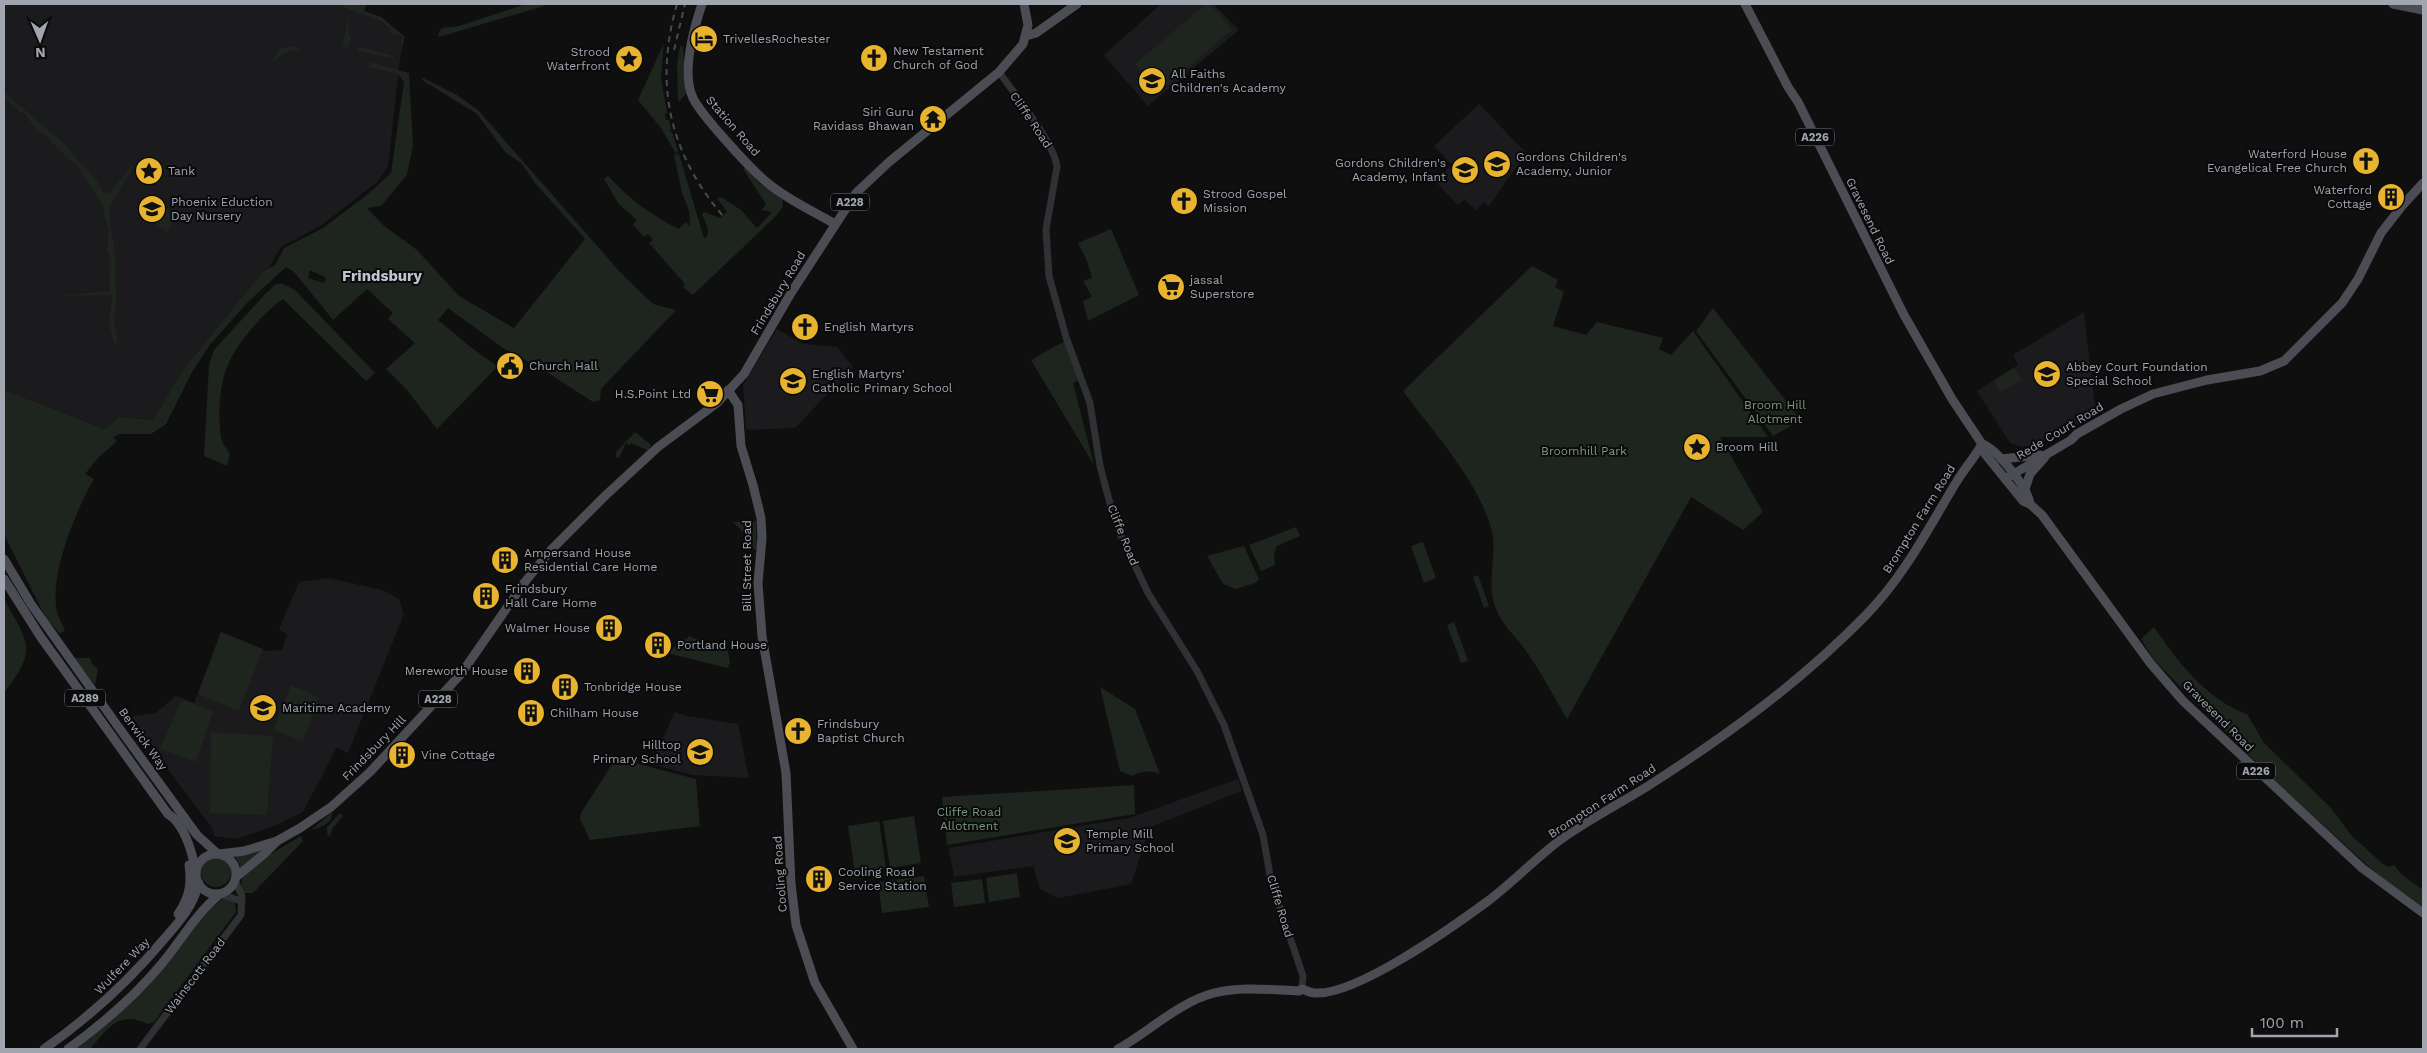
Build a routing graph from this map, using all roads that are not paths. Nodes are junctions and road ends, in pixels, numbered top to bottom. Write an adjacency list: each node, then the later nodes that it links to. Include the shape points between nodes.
1 (702, 4): 10 (main road, Station Road, via 690,51 692,97 767,183)
2 (1024, 4): 7 (main road, via 1028,25)
3 (1077, 4): 7 (main road, A228, via 1036,33)
4 (1746, 4): 12 (main road, Gravesend Road / A226, via 1904,314 1952,399)
5 (2393, 4): 6 (main road)
6 (2423, 10)
7 (1026, 36): 8 (main road, Frindsbury Road / A228)
8 (1000, 72): 10 (main road, Frindsbury Road / A228, via 871,178 856,193); 34 (street, Cliffe Road, via 1056,159 1045,232 1049,276 1066,337 1090,403 1100,466 1113,514 1148,592 1224,725 1263,835 1271,881 1303,976)
9 (2423, 183): 13 (main road, Rede Court Road, via 2381,233 2342,303 2284,361 2260,372 2207,380 2150,395)
10 (835, 224): 11 (main road, Frindsbury Road / A228, via 749,367)
11 (728, 390): 20 (main road, Frindsbury Road / A228, via 716,403 658,447); 23 (main road, Bill Street Road, via 738,405 741,446 761,518 758,589)
12 (1982, 444): 14 (main road, Gravesend Road / A226, via 1991,447); 15 (main road, Gravesend Road / A226, via 1984,454); 16 (main road, Brompton Farm Road)
13 (2046, 455): 14 (main road); 17 (main road, Rede Court Road); 18 (main road, via 2030,474)
14 (2001, 459): 17 (main road, Gravesend Road / A226)
15 (1991, 462): 16 (main road, via 1982,459); 17 (main road, Gravesend Road / A226)
16 (1970, 464): 34 (main road, Brompton Farm Road, via 1961,473 1903,572 1887,593 1845,636 1759,710 1560,841 1489,900 1426,944 1366,978 1338,989 1314,993)
17 (2009, 476): 18 (main road, Gravesend Road / A226); 19 (main road, Gravesend Road / A226, via 2023,501)
18 (2025, 489): 19 (main road, Gravesend Road / A226)
19 (2030, 504): 32 (main road, Gravesend Road / A226, via 2052,528 2151,664 2183,701 2362,868)
20 (544, 558): 25 (main road, Frindsbury Hill / A228, via 461,674 370,772 330,807)
21 (4, 560): 26 (main road, Berwick Way / A289, via 116,725 197,835)
22 (4, 579): 24 (main road, Berwick Way / A289, via 40,636)
23 (769, 686): 38 (main road, Cooling Road, via 786,773 796,925 815,983)
24 (168, 814): 27 (main road, Berwick Way / A289, via 189,845); 33 (main road, A289, via 184,847 190,870 190,888 184,906)
25 (277, 841): 26 (main road, Frindsbury Hill / A228, via 244,851); 28 (main road, Frindsbury Hill / A228)
26 (219, 854): 27 (main road, A228, via 201,861); 28 (main road, via 233,863)
27 (196, 874): 29 (main road)
28 (236, 879): 30 (main road, A228); 31 (street)
29 (198, 883): 30 (main road, via 206,892); 33 (main road, Wulfere Way / A289, via 190,907)
30 (220, 894): 31 (street); 36 (main road, via 139,989)
31 (241, 901): 37 (street, Wainscott Road, via 242,912 238,919)
32 (2423, 913)
33 (150, 957): 35 (main road, Wulfere Way / A289, via 110,999)
34 (1302, 989): 39 (main road, Brompton Farm Road, via 1298,992 1238,990 1204,996)
35 (44, 1049)
36 (68, 1049)
37 (140, 1049)
38 (853, 1049)
39 (1118, 1049)

